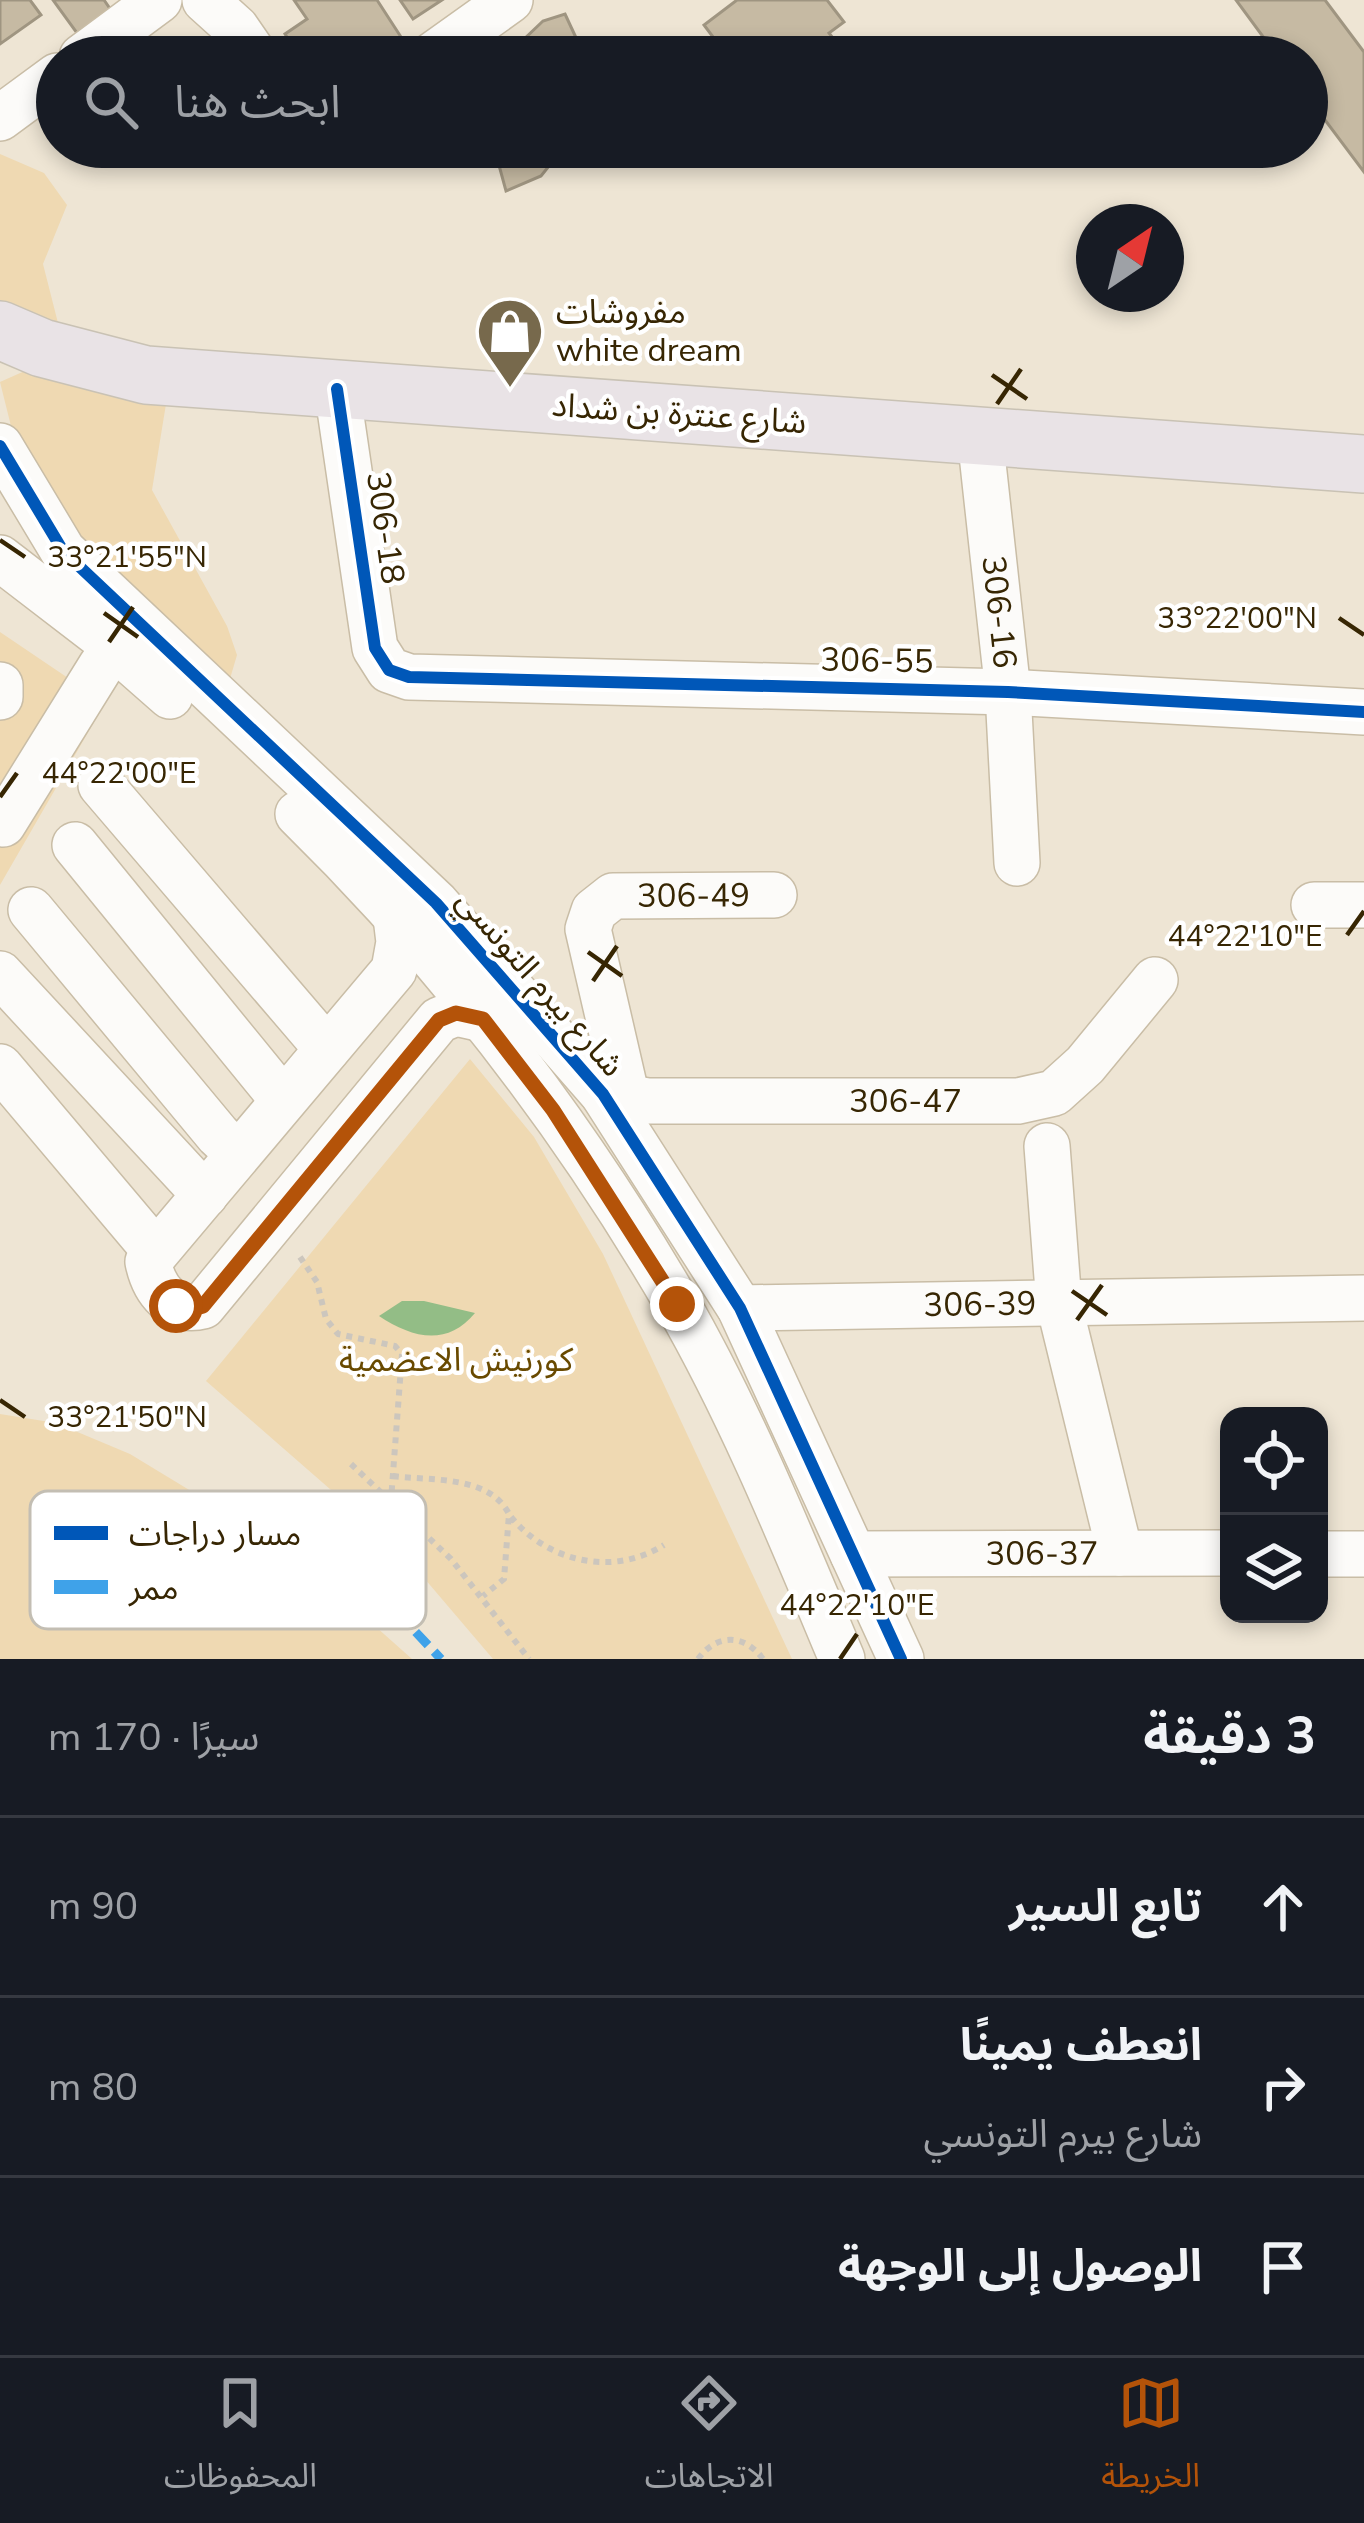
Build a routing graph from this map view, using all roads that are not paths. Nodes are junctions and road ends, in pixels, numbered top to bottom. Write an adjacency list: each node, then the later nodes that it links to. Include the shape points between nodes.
1 (159, 0): 4 (street)
2 (205, 0): 5 (street)
3 (510, 0): 6 (street)
4 (110, 36)
5 (242, 36)
6 (459, 36)
7 (36, 91): 8 (street)
8 (0, 118)
9 (0, 330): 10 (main road, شارع عنترة بن شداد, via 146,375)
10 (337, 389): 11 (main road, شارع عنترة بن شداد); 16 (street, 306-18, via 375,648)
11 (980, 436): 13 (main road, شارع عنترة بن شداد); 18 (street, 306-16)
12 (0, 446): 35 (street, شارع بيرم التونسي, via 63,551 436,903)
13 (1364, 464)
14 (0, 558): 29 (street, شارع بيرم التونسي, via 223,742)
15 (101, 666): 22 (street)
16 (389, 670): 18 (street, 306-55, via 409,677)
17 (0, 685): 19 (street)
18 (1009, 692): 20 (street, 306-55); 24 (street, 306-16)
19 (0, 697)
20 (1364, 712)
21 (100, 785): 33 (street)
22 (1, 825)
23 (75, 845): 36 (street)
24 (1017, 862)
25 (774, 895): 35 (street, 306-49, via 613,896 594,911 588,929)
26 (1314, 905): 27 (street)
27 (1364, 905)
28 (31, 910): 38 (street)
29 (396, 917): 32 (street, شارع بيرم التونسي); 33 (street, via 394,970)
30 (0, 974): 39 (street)
31 (1155, 980): 35 (street, 306-47, via 1054,1093 1018,1101)
32 (483, 1019): 40 (street, via 456,1013 439,1020 203,1306 176,1306 157,1289 148,1262); 49 (street, شارع بيرم التونسي, via 553,1110 677,1304)
33 (327, 1049): 36 (street)
34 (0, 1066): 40 (street)
35 (615, 1096): 43 (street, شارع بيرم التونسي)
36 (283, 1100): 38 (street)
37 (1047, 1146): 42 (street)
38 (238, 1154): 39 (street)
39 (205, 1195): 40 (street)
40 (156, 1252)
41 (1364, 1298): 42 (street, 306-39)
42 (1059, 1304): 43 (street, 306-39); 44 (street)
43 (740, 1308): 46 (street, شارع بيرم التونسي)
44 (1120, 1553): 45 (street, 306-37); 46 (street, 306-37)
45 (1220, 1553)
46 (853, 1554): 50 (street, شارع بيرم التونسي)
47 (1328, 1554): 48 (street)
48 (1364, 1554)
49 (842, 1659)
50 (901, 1659)

